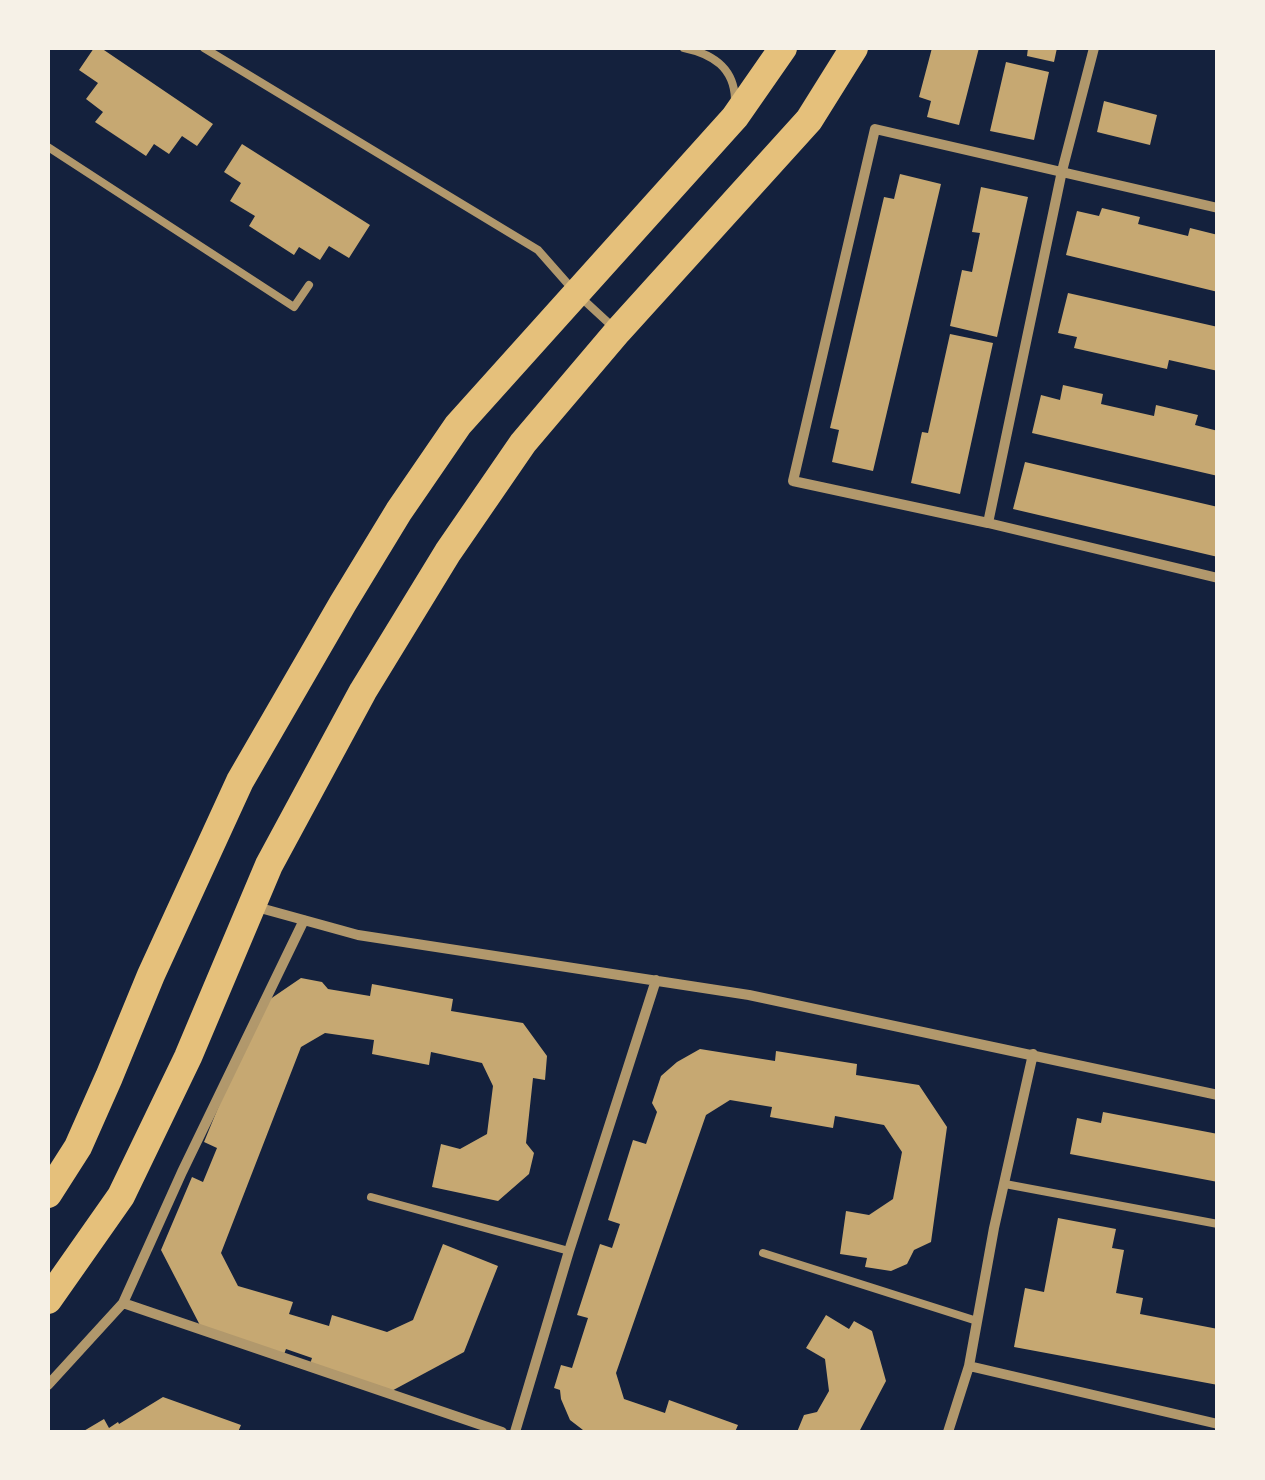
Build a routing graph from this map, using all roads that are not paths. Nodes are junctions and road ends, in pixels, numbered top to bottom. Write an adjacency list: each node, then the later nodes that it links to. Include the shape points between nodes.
1 (204, 48): 11 (lane, via 538,250)
2 (684, 48): 6 (lane, via 707,52 726,68)
3 (783, 48): 6 (highway)
4 (854, 48): 12 (highway, via 809,120)
5 (1094, 48): 8 (street)
6 (735, 117): 11 (highway)
7 (48, 147): 10 (lane, via 294,307)
8 (1062, 172): 9 (street); 13 (street); 13 (street, via 874,129 793,481)
9 (1218, 208)
10 (309, 284)
11 (575, 292): 12 (lane); 21 (highway, via 458,425 342,603 240,781 78,1147)
12 (618, 331): 15 (highway, via 523,442 448,552 316,774)
13 (988, 523): 14 (street)
14 (1218, 578)
15 (252, 906): 16 (street); 26 (highway, via 121,1196)
16 (304, 920): 17 (street, via 358,935); 27 (street)
17 (656, 980): 18 (street); 24 (street)
18 (1034, 1054): 19 (street); 20 (street)
19 (1218, 1095)
20 (1004, 1184): 23 (lane); 28 (street)
21 (48, 1194)
22 (372, 1198): 24 (lane)
23 (1218, 1224)
24 (569, 1250): 33 (street)
25 (763, 1254): 28 (lane)
26 (48, 1300)
27 (122, 1303): 30 (street); 32 (street)
28 (977, 1320): 29 (street)
29 (969, 1366): 31 (street); 34 (street)
30 (48, 1384)
31 (1218, 1424)
32 (502, 1432)
33 (515, 1432)
34 (948, 1432)

